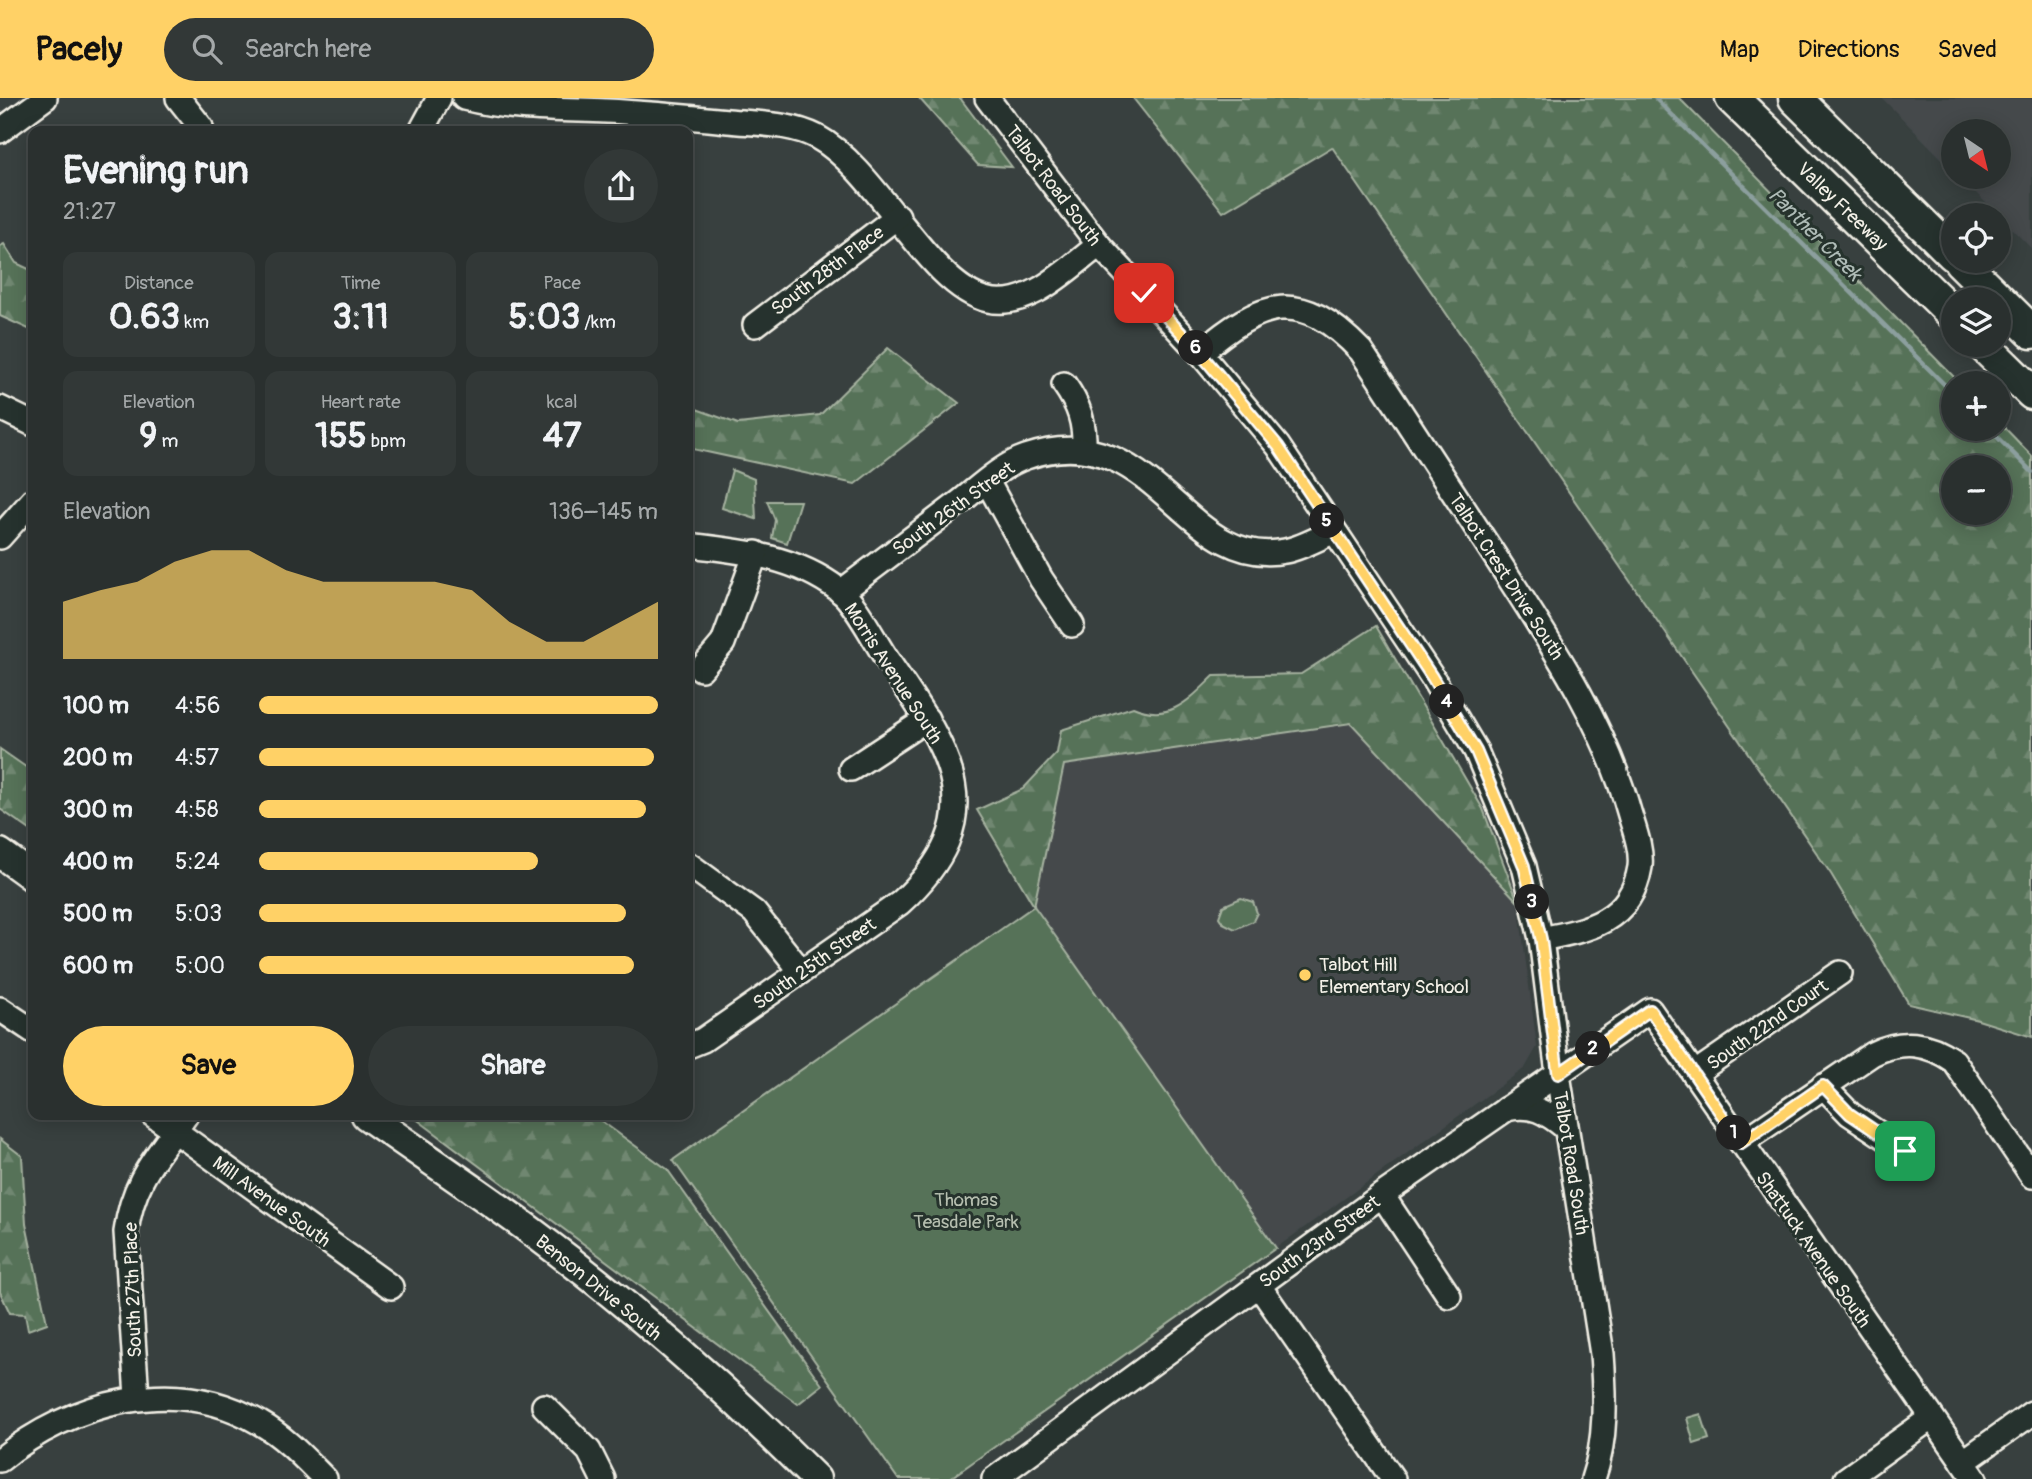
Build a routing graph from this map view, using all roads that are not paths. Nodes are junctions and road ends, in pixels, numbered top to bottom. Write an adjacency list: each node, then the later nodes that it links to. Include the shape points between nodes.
1 (45, 98): 11 (street)
2 (178, 98): 9 (street)
3 (439, 98): 10 (street)
4 (464, 98): 8 (street)
5 (987, 98): 14 (street, Talbot Road South)
6 (1732, 98): 16 (highway, Valley Freeway)
7 (1795, 98): 13 (highway)
8 (605, 121): 12 (street, via 788,127 817,138 853,166)
9 (200, 126)
10 (424, 126)
11 (0, 131)
12 (898, 216): 14 (street, via 949,280 986,299 1003,302 1045,286); 17 (street, South 28th Place)
13 (1941, 242)
14 (1098, 245): 19 (street, Talbot Road South)
15 (1972, 273): 18 (highway)
16 (1941, 302)
17 (755, 325)
18 (2032, 332)
19 (1200, 353): 28 (street, Talbot Road South, via 1278,446); 41 (street, Talbot Crest Drive South, via 1254,313 1280,307 1304,310 1344,334 1361,351 1587,703 1625,794 1640,866 1627,898 1605,923)
20 (1995, 357): 22 (highway)
21 (1064, 384): 25 (street, via 1085,426)
22 (2032, 393)
23 (0, 408): 24 (street)
24 (28, 422)
25 (1084, 449): 26 (street, South 26th Street, via 1055,449 1023,458); 28 (street, South 26th Street, via 1124,463 1149,479 1190,519 1234,545 1260,552 1285,551)
26 (987, 481): 32 (street, South 26th Street); 33 (street)
27 (28, 506): 29 (street)
28 (1334, 531): 41 (street, Talbot Road South, via 1476,751 1524,866)
29 (0, 537)
30 (693, 546): 31 (street, Morris Avenue South)
31 (756, 553): 32 (street, Morris Avenue South, via 797,566); 34 (street, via 723,643)
32 (841, 592): 35 (street, Morris Avenue South)
33 (1072, 625)
34 (701, 669)
35 (927, 719): 36 (street); 39 (street, Morris Avenue South, via 950,762 956,802 954,824)
36 (851, 769)
37 (0, 853): 40 (main road)
38 (693, 868): 42 (street, via 754,912)
39 (932, 868): 42 (street, South 25th Street, via 900,903)
40 (28, 873)
41 (1541, 939): 48 (street, Talbot Road South)
42 (801, 971): 47 (street, South 25th Street)
43 (1840, 973): 49 (street, South 22nd Court)
44 (0, 1009): 46 (street)
45 (1650, 1010): 48 (street, South 23rd Street); 49 (street, Shattuck Avenue South)
46 (28, 1028)
47 (693, 1044)
48 (1558, 1074): 51 (street, South 23rd Street); 54 (street, Talbot Road South)
49 (1695, 1074): 55 (street, Shattuck Avenue South)
50 (1823, 1086): 55 (street); 56 (street, via 1850,1114); 57 (street, via 1889,1046 1909,1043 1939,1051 1954,1061)
51 (1506, 1110): 54 (street, via 1522,1105 1545,1112); 58 (street, South 23rd Street)
52 (373, 1120): 70 (main road, Benson Drive South, via 532,1232 644,1322)
53 (181, 1123): 60 (street, Mill Avenue South); 62 (street, South 27th Place, via 137,1184 130,1204 126,1232)
54 (1566, 1128): 73 (street, Talbot Road South, via 1602,1353 1602,1438)
55 (1741, 1143): 65 (street, Shattuck Avenue South)
56 (1905, 1151)
57 (2032, 1176)
58 (1381, 1195): 59 (street, South 23rd Street); 61 (street)
59 (1259, 1286): 71 (street, South 23rd Street); 72 (street)
60 (391, 1287)
61 (1449, 1296)
62 (137, 1397): 66 (street, via 67,1418 23,1441); 68 (street, via 200,1401 260,1422)
63 (544, 1406): 69 (street, via 589,1451)
64 (2032, 1413): 67 (street)
65 (1931, 1418): 67 (street, Shattuck Avenue South); 74 (street)
66 (0, 1460)
67 (1969, 1471)
68 (325, 1479)
69 (603, 1479)
70 (816, 1479)
71 (994, 1479)
72 (1393, 1479)
73 (1593, 1479)
74 (1846, 1479)

